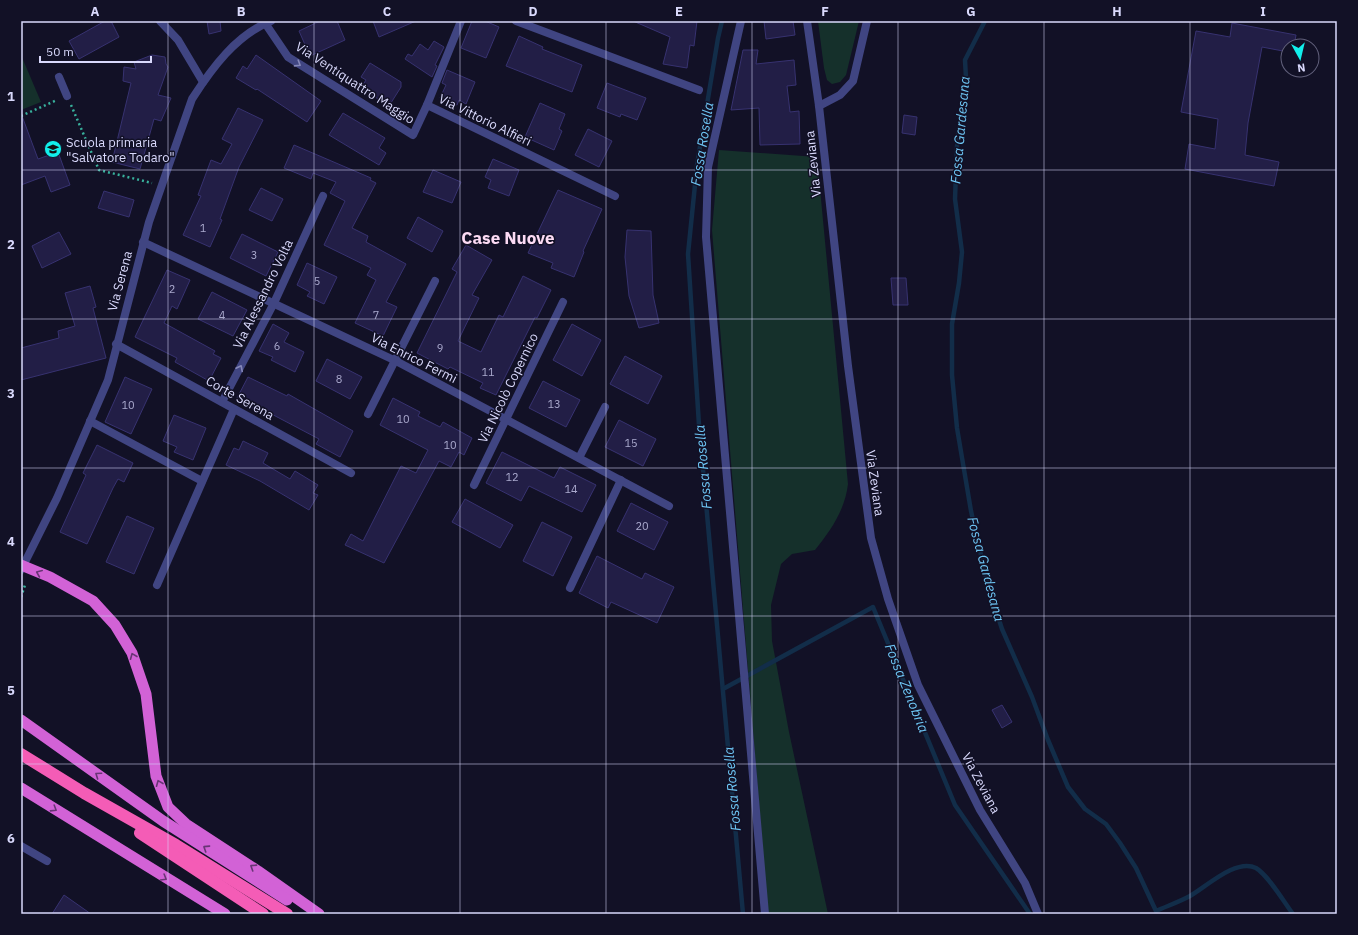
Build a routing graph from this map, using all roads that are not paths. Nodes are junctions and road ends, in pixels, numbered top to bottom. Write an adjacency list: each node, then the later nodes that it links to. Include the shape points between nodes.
1 (160, 21): 9 (street, via 178,40)
2 (461, 21): 12 (street, Via Vittorio Alfieri)
3 (516, 21): 10 (street)
4 (741, 21): 48 (street, via 708,167 706,236)
5 (807, 21): 13 (street, Via Zeviana)
6 (867, 21): 13 (street, via 853,81 840,95)
7 (268, 22): 9 (street, Via Serena, via 247,33 237,42); 12 (street, Via Ventiquattro Maggio, one-way to 12, via 288,57 413,135)
8 (59, 77): 11 (street)
9 (203, 82): 16 (street, Via Serena, via 192,99)
10 (699, 90)
11 (67, 96)
12 (427, 105): 15 (street, Via Vittorio Alfieri)
13 (819, 106): 49 (street, Via Zeviana, via 848,366 871,538 888,599 918,685 980,810 1025,882)
14 (323, 196): 19 (street, Via Alessandro Volta)
15 (615, 196)
16 (143, 242): 19 (street, Via Enrico Fermi); 20 (street, Via Serena)
17 (435, 281): 21 (street)
18 (563, 302): 26 (street, Via Nicolò Copernico)
19 (274, 303): 21 (street, Via Enrico Fermi); 22 (street, Via Alessandro Volta, one-way to 19)
20 (116, 344): 22 (street, Corte Serena); 27 (street, Via Serena, via 108,380)
21 (396, 361): 25 (street); 26 (street, Via Enrico Fermi)
22 (222, 402): 24 (street, Corte Serena)
23 (605, 407): 28 (street)
24 (234, 408): 29 (street, Corte Serena); 31 (street)
25 (368, 414)
26 (506, 420): 28 (street, Via Enrico Fermi); 32 (street, Via Nicolò Copernico)
27 (90, 421): 31 (street); 34 (street, Via Serena, via 57,498)
28 (579, 458): 30 (street, Via Enrico Fermi)
29 (351, 473)
30 (621, 480): 33 (street, Via Enrico Fermi); 36 (street)
31 (202, 481): 35 (street)
32 (474, 485)
33 (669, 506)
34 (22, 567): 47 (highway, one-way to 34, via 258,870 186,824 168,807 156,776 146,694 132,653 115,625 93,601 50,577)
35 (157, 585)
36 (570, 588)
37 (21, 720): 46 (highway, one-way to 37, via 163,820)
38 (21, 754): 40 (highway)
39 (21, 788): 43 (highway, one-way to 43)
40 (84, 794): 44 (highway); 45 (highway, via 176,845)
41 (22, 849): 42 (street)
42 (47, 861)
43 (225, 914)
44 (263, 914)
45 (287, 914)
46 (310, 914)
47 (319, 914)
48 (765, 914)
49 (1038, 914)

